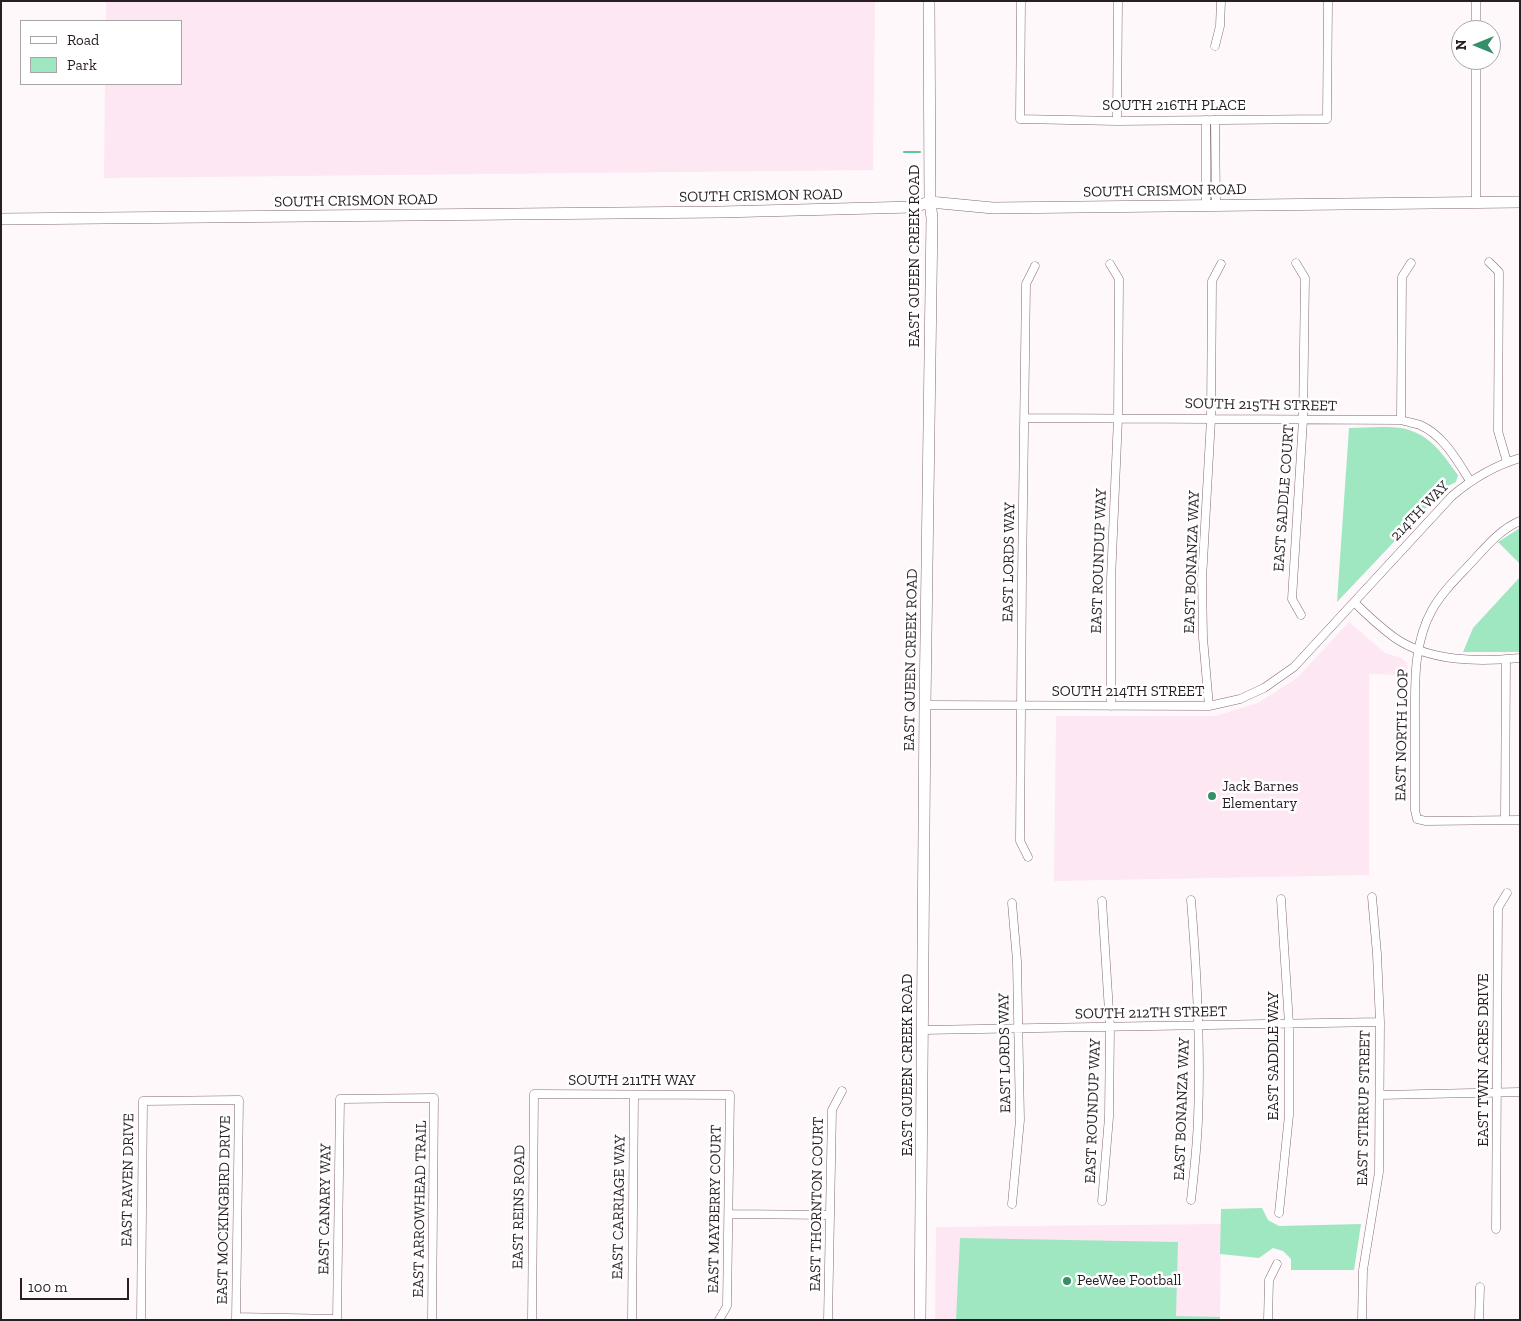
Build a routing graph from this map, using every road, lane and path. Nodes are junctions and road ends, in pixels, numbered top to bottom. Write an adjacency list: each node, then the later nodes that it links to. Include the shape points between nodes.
1 (929, 1): 12 (street, EAST QUEEN CREEK ROAD)
2 (1021, 1): 10 (street, SOUTH 216TH PLACE, via 1020,119)
3 (1118, 1): 10 (street)
4 (1221, 1): 8 (street)
5 (1328, 1): 11 (street, SOUTH 216TH PLACE, via 1327,119)
6 (1476, 1): 7 (street)
7 (1476, 20)
8 (1215, 46)
9 (1476, 70): 14 (street)
10 (1117, 120): 11 (street, SOUTH 216TH PLACE)
11 (1210, 120): 15 (street)
12 (930, 202): 15 (street, SOUTH CRISMON ROAD, via 993,208); 16 (street, SOUTH CRISMON ROAD, via 913,207 721,212); 37 (street, EAST QUEEN CREEK ROAD)
13 (1520, 202): 14 (street, SOUTH CRISMON ROAD)
14 (1476, 203): 15 (street, SOUTH CRISMON ROAD)
15 (1211, 206)
16 (1, 219)
17 (1490, 262): 29 (street, via 1499,272 1498,431)
18 (1296, 263): 26 (street, EAST SADDLE COURT, via 1305,278)
19 (1411, 263): 27 (street, via 1402,277)
20 (1110, 264): 24 (street, EAST ROUNDUP WAY, via 1119,279)
21 (1221, 264): 25 (street, EAST BONANZA WAY, via 1212,281)
22 (1035, 266): 23 (street, EAST LORDS WAY, via 1026,284)
23 (1025, 418): 24 (street, SOUTH 215TH STREET); 38 (street, EAST LORDS WAY)
24 (1118, 418): 25 (street, SOUTH 215TH STREET); 39 (street, EAST ROUNDUP WAY, via 1111,579)
25 (1211, 418): 26 (street, SOUTH 215TH STREET); 40 (street, EAST BONANZA WAY, via 1202,579)
26 (1303, 420): 27 (street, SOUTH 215TH STREET); 33 (street, EAST SADDLE COURT, via 1292,599)
27 (1401, 420): 30 (street, SOUTH 215TH STREET, via 1420,425 1435,435)
28 (1520, 458): 29 (street, 214TH WAY)
29 (1507, 462): 30 (street, 214TH WAY)
30 (1470, 480): 32 (street, 214TH WAY, via 1435,513)
31 (1520, 521): 34 (street, EAST NORTH LOOP, via 1509,525 1495,537 1443,593 1424,628)
32 (1354, 602): 34 (street, via 1396,639); 40 (street, SOUTH 214TH STREET, via 1294,667 1240,700)
33 (1300, 615)
34 (1418, 650): 36 (street, via 1459,659); 41 (street, EAST NORTH LOOP, via 1417,820)
35 (1520, 658): 36 (street)
36 (1506, 660): 41 (street)
37 (925, 705): 38 (street, SOUTH 214TH STREET); 55 (street, EAST QUEEN CREEK ROAD)
38 (1021, 706): 39 (street, SOUTH 214TH STREET); 43 (street, EAST LORDS WAY, via 1020,841)
39 (1110, 706): 40 (street, SOUTH 214TH STREET)
40 (1209, 706)
41 (1505, 820): 42 (street)
42 (1520, 820)
43 (1028, 857)
44 (1507, 893): 58 (street, EAST TWIN ACRES DRIVE, via 1498,908)
45 (1372, 897): 50 (street, EAST STIRRUP STREET)
46 (1281, 899): 51 (street, EAST SADDLE WAY)
47 (1191, 900): 52 (street, EAST BONANZA WAY)
48 (1102, 901): 53 (street, EAST ROUNDUP WAY)
49 (1012, 903): 54 (street, EAST LORDS WAY)
50 (1380, 1022): 51 (street, SOUTH 212TH STREET); 60 (street, EAST STIRRUP STREET)
51 (1289, 1024): 52 (street, SOUTH 212TH STREET); 68 (street, EAST SADDLE WAY, via 1289,1115)
52 (1199, 1026): 53 (street, SOUTH 212TH STREET); 65 (street, EAST BONANZA WAY, via 1198,1121)
53 (1110, 1027): 54 (street, SOUTH 212TH STREET); 66 (street, EAST ROUNDUP WAY, via 1109,1117)
54 (1019, 1029): 55 (street, SOUTH 212TH STREET); 67 (street, EAST LORDS WAY, via 1020,1120)
55 (922, 1030): 82 (street, EAST QUEEN CREEK ROAD)
56 (842, 1092): 70 (street, EAST THORNTON COURT, via 832,1110)
57 (1520, 1092): 58 (street)
58 (1497, 1093): 60 (street); 71 (street, EAST TWIN ACRES DRIVE)
59 (534, 1094): 61 (street, SOUTH 211TH WAY); 78 (street, EAST REINS ROAD)
60 (1380, 1094): 84 (street, EAST STIRRUP STREET, via 1379,1172 1363,1270)
61 (634, 1095): 62 (street, SOUTH 211TH WAY); 79 (street, EAST CARRIAGE WAY)
62 (730, 1096): 69 (street, EAST MAYBERRY COURT)
63 (434, 1098): 75 (street, EAST CANARY WAY, via 340,1099); 77 (street, EAST ARROWHEAD TRAIL)
64 (239, 1100): 74 (street, EAST MOCKINGBIRD DRIVE); 76 (street, EAST RAVEN DRIVE, via 143,1101)
65 (1191, 1200)
66 (1102, 1202)
67 (1012, 1204)
68 (1279, 1213)
69 (729, 1214): 70 (street); 80 (street, EAST MAYBERRY COURT, via 727,1306)
70 (830, 1215): 81 (street, EAST THORNTON COURT)
71 (1496, 1229)
72 (1277, 1264): 83 (street, via 1268,1280)
73 (1480, 1287): 85 (street)
74 (236, 1318): 75 (street)
75 (337, 1319)
76 (141, 1320)
77 (432, 1320)
78 (532, 1320)
79 (632, 1320)
80 (719, 1320)
81 (828, 1320)
82 (920, 1320)
83 (1268, 1320)
84 (1362, 1320)
85 (1479, 1320)

